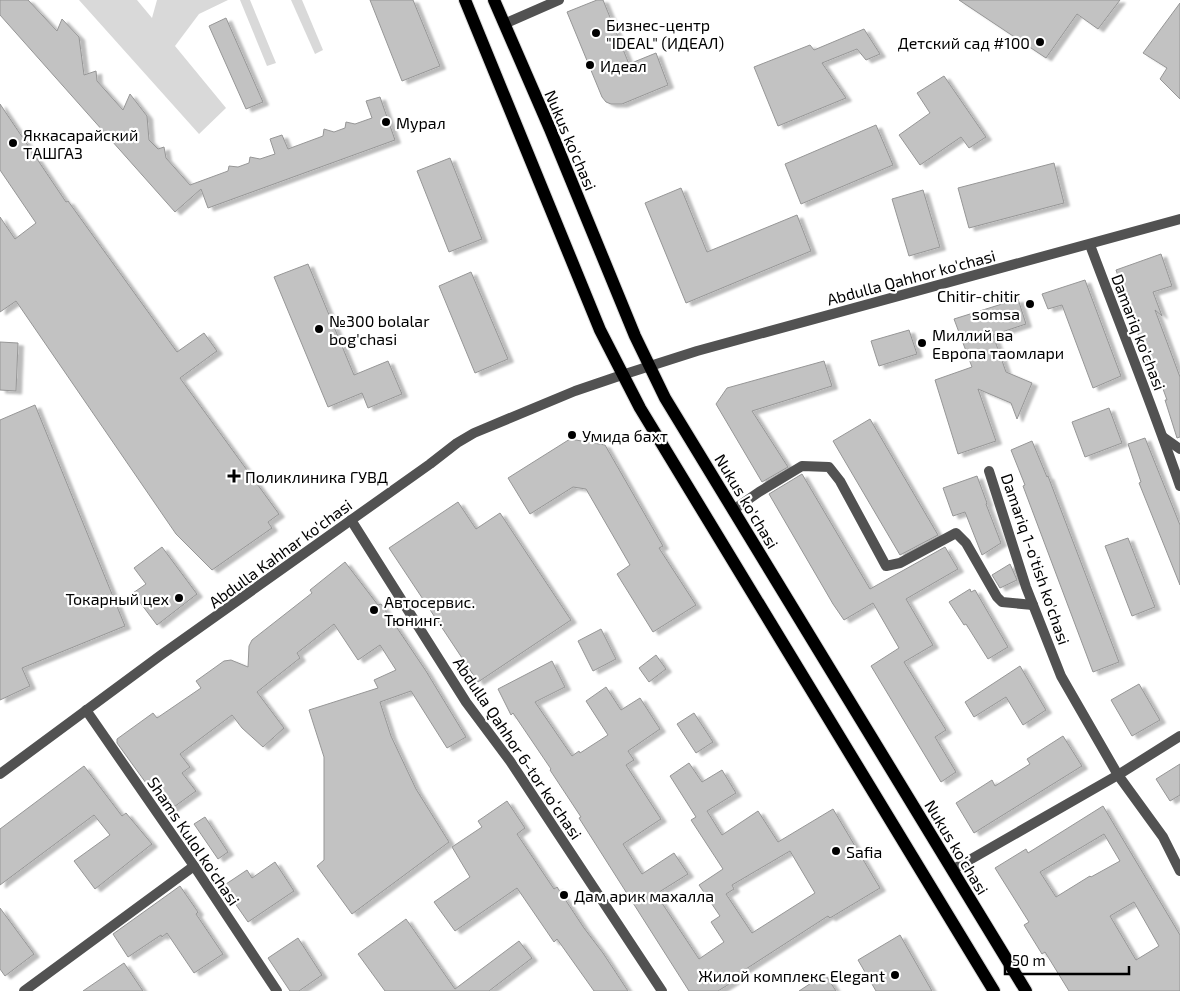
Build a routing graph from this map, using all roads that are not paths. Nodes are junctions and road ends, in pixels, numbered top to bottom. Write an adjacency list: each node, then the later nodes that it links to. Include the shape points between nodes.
1 (465, 0): 8 (main road, via 600,330)
2 (494, 0): 4 (main road, Nukus ko'chasi)
3 (559, 0): 4 (street)
4 (504, 24): 7 (main road, Nukus ko'chasi)
5 (1180, 219): 6 (street, Abdulla Qahhor ko'chasi)
6 (1090, 244): 7 (street, Abdulla Qahhor ko'chasi); 9 (street, Damariq ko'chasi)
7 (650, 366): 8 (street, Abdulla Kahhar ko'chasi); 13 (main road, Nukus ko'chasi, via 665,398)
8 (622, 375): 14 (street, Abdulla Kahhar ko'chasi, via 474,433); 28 (main road)
9 (1163, 437): 10 (street); 12 (street, Damariq ko'chasi)
10 (1180, 449)
11 (989, 470): 15 (street, Damariq 1-o'tish ko'chasi)
12 (1180, 486)
13 (733, 510): 15 (street, via 802,466 829,467 840,481 886,566 900,563 956,533 966,543 1002,602); 23 (main road, Nukus ko'chasi)
14 (351, 520): 16 (street, Abdulla Kahhar ko'chasi); 27 (street, Abdulla Qahhor 6-tor koʻchasi, via 466,702 510,761)
15 (1033, 605): 19 (street, Damariq 1-o'tish ko'chasi, via 1062,676)
16 (86, 710): 18 (street, Abdulla Kahhar ko'chasi); 22 (street, Shams Kulol ko'chasi)
17 (1180, 736): 19 (street)
18 (0, 774)
19 (1118, 775): 20 (street, Damariq 1-o'tish ko'chasi); 23 (street)
20 (1163, 836): 21 (street, Damariq 1-o'tish ko'chasi); 24 (street, Damariq 1-o'tish ko'chasi)
21 (1180, 851)
22 (194, 866): 25 (street); 26 (street, Shams Kulol ko'chasi)
23 (952, 870): 29 (main road, Nukus ko'chasi)
24 (1180, 871)
25 (24, 991)
26 (277, 991)
27 (662, 991)
28 (994, 991)
29 (1026, 991)

